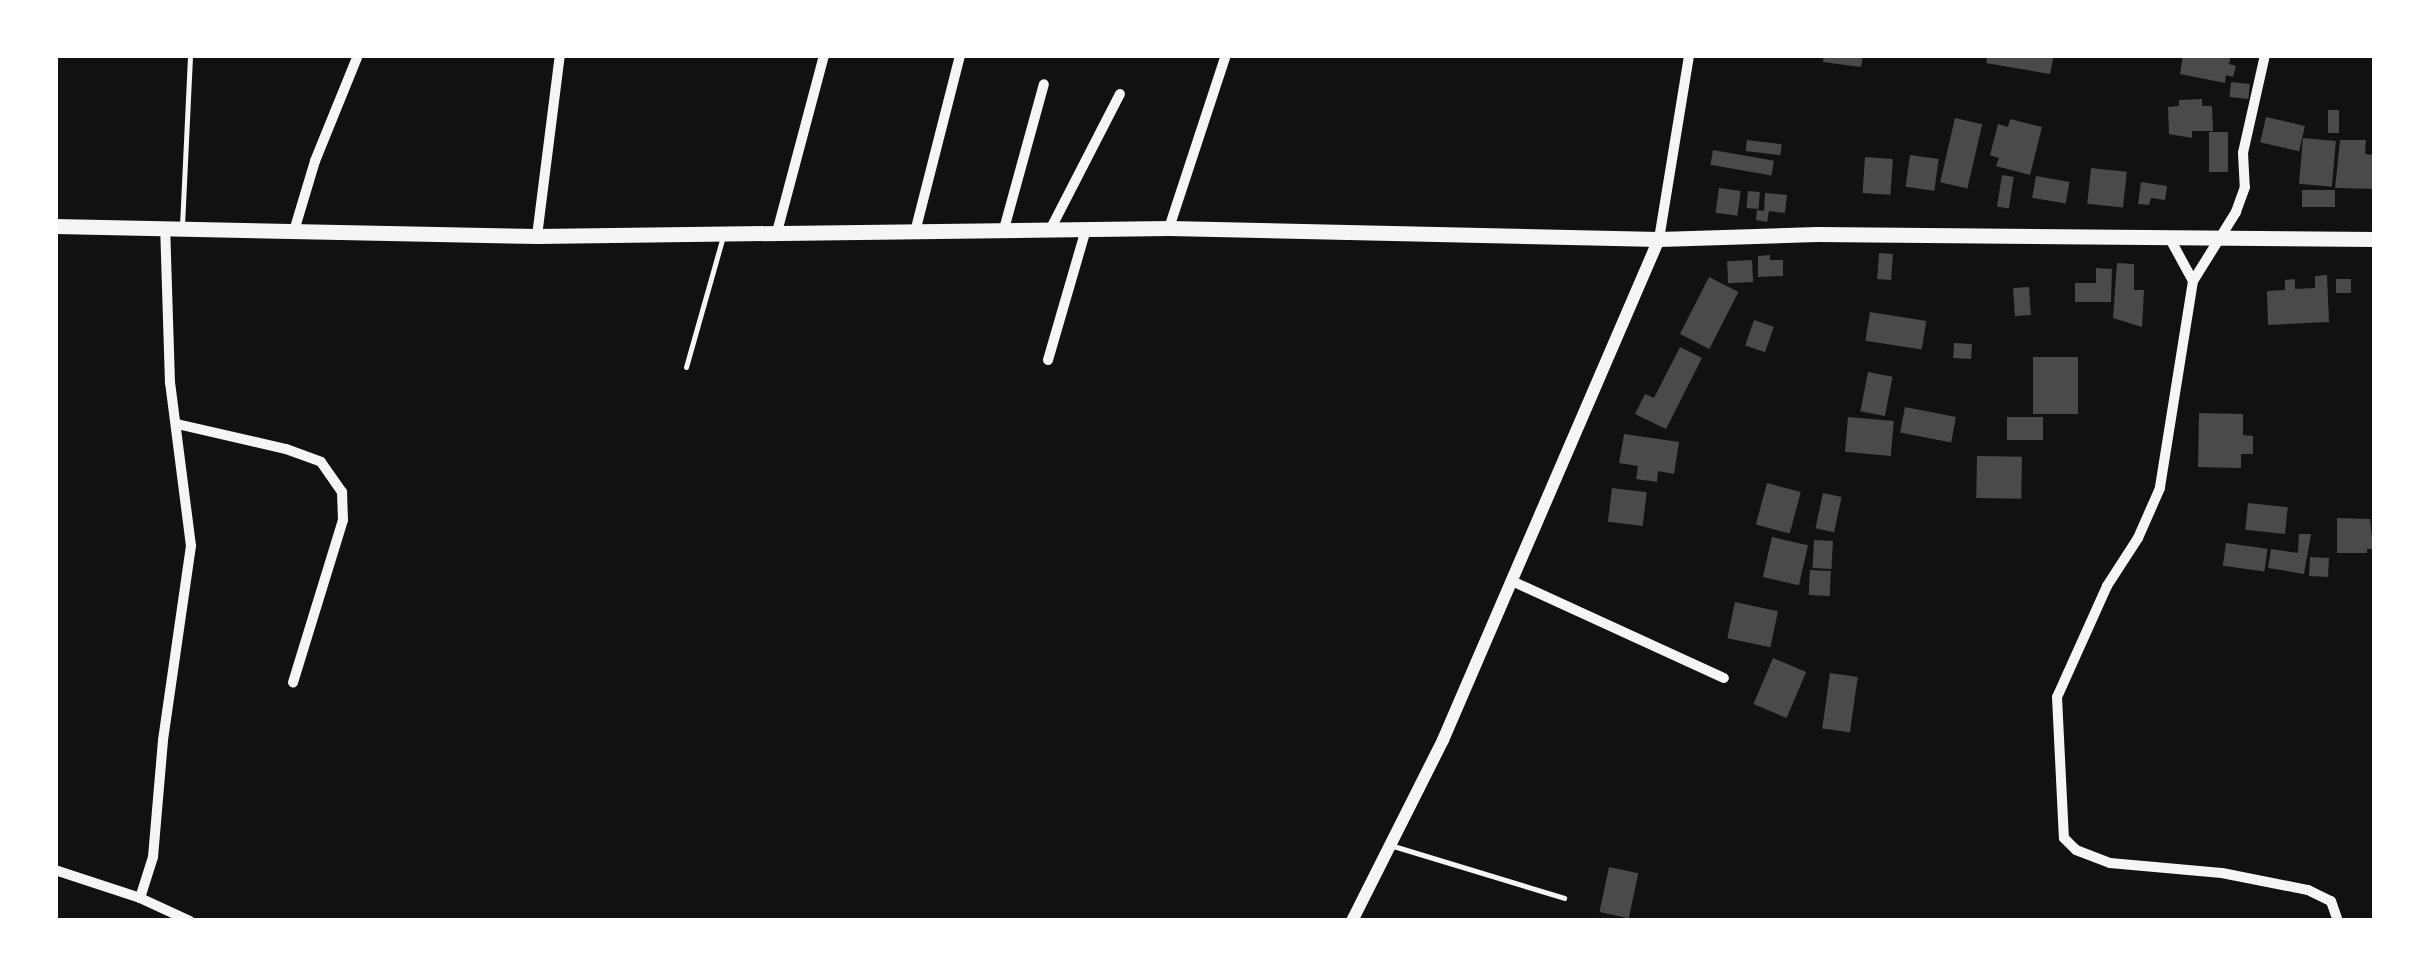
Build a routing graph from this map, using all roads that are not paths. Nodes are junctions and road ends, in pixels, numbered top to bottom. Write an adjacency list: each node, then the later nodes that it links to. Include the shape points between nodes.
1 (190, 55): 12 (lane)
2 (358, 55): 17 (street)
3 (560, 55): 21 (street)
4 (824, 55): 18 (street)
5 (960, 55): 19 (street)
6 (1226, 55): 13 (street)
7 (1689, 55): 23 (street)
8 (2265, 55): 24 (street, via 2243,153 2244,187)
9 (1044, 84): 14 (street)
10 (1120, 94): 15 (street)
11 (55, 226): 12 (main road)
12 (173, 227): 17 (main road); 29 (street, via 170,383)
13 (1169, 228): 16 (main road); 23 (main road)
14 (1004, 229): 15 (main road); 19 (main road)
15 (1050, 230): 16 (main road)
16 (1086, 230): 27 (street)
17 (294, 231): 21 (main road)
18 (776, 232): 19 (main road); 20 (main road)
19 (915, 232)
20 (724, 233): 21 (main road); 28 (lane)
21 (537, 236)
22 (2169, 237): 23 (main road); 24 (main road); 26 (street)
23 (1659, 238): 30 (street)
24 (2218, 238): 25 (main road); 26 (street)
25 (2375, 239)
26 (2192, 281): 39 (street, via 2160,488 2106,586 2057,697 2064,838 2110,863 2222,872 2308,890 2331,901)
27 (1048, 360)
28 (686, 368)
29 (177, 424): 32 (street, via 321,462 342,492 344,520); 35 (street, via 191,546 153,857)
30 (1512, 581): 31 (street); 33 (street)
31 (1724, 678)
32 (293, 683)
33 (1390, 845): 36 (lane); 38 (street)
34 (55, 870): 35 (street)
35 (140, 898): 37 (street)
36 (1564, 898)
37 (190, 921)
38 (1352, 921)
39 (2338, 921)

